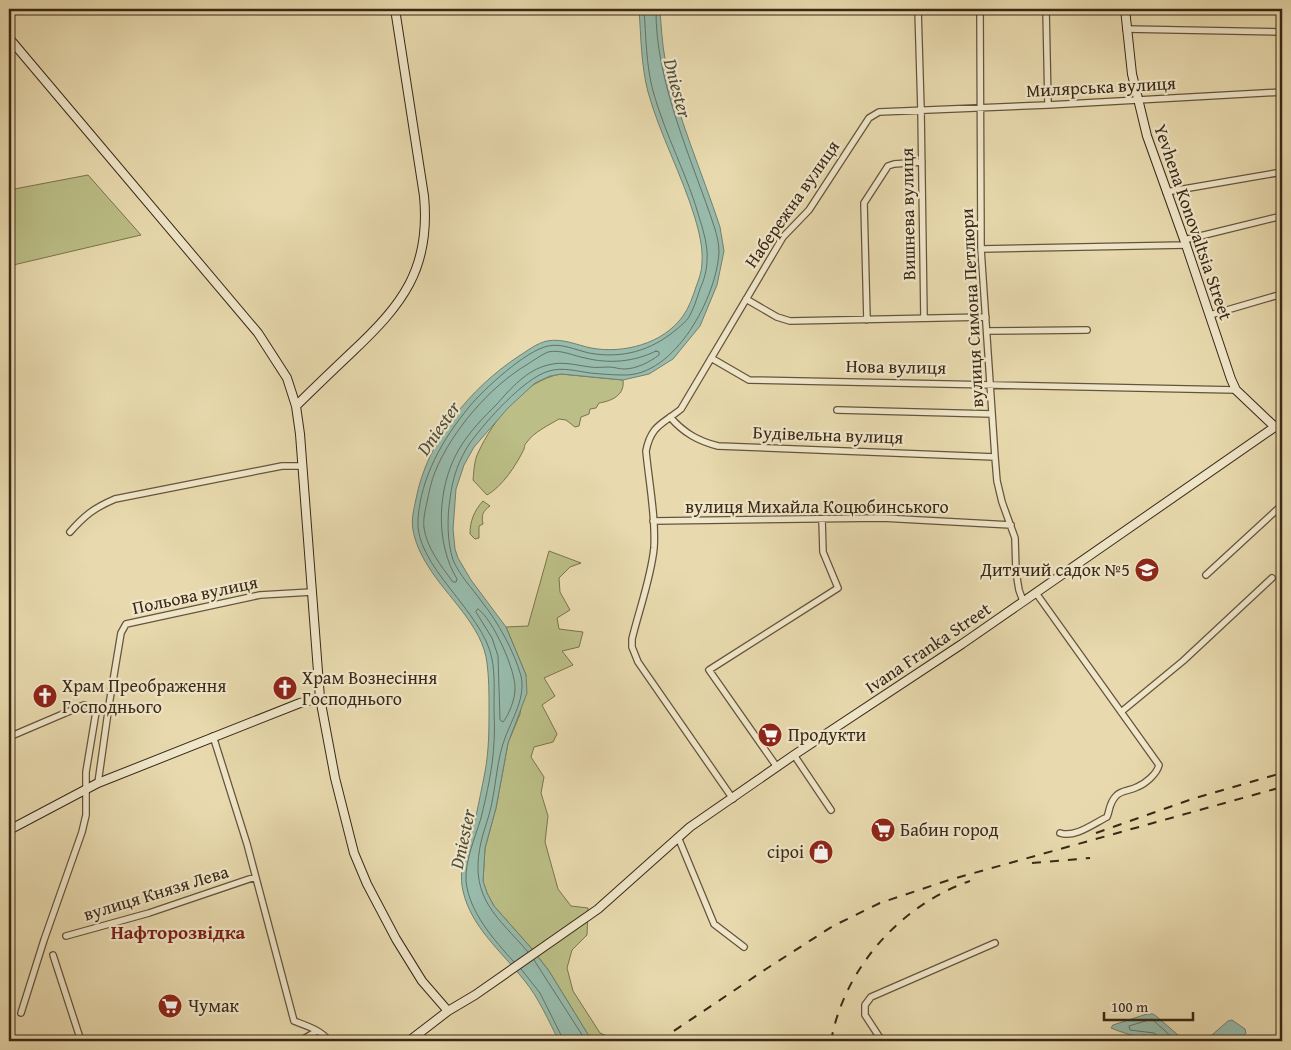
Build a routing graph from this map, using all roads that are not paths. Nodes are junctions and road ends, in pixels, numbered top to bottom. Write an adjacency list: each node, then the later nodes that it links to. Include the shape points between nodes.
1 (395, 9): 31 (main road, via 424,196 426,216 421,253 409,285 381,324)
2 (918, 9): 13 (street, Вишнева вулиця)
3 (980, 9): 12 (street, вулиця Симона Петлюри)
4 (1046, 9): 11 (street)
5 (1125, 9): 6 (main road, Yevhena Konovaltsia Street)
6 (1126, 28): 7 (street); 10 (main road, Yevhena Konovaltsia Street)
7 (1282, 32)
8 (9, 38): 31 (main road, via 258,333 287,378)
9 (1282, 92): 10 (street, Милярська вулиця)
10 (1137, 101): 11 (street, Милярська вулиця); 16 (main road, Yevhena Konovaltsia Street)
11 (1048, 106): 12 (street, Милярська вулиця)
12 (982, 107): 13 (street, Милярська вулиця); 19 (street, вулиця Симона Петлюри)
13 (922, 110): 14 (street, Вишнева вулиця); 21 (street, Набережна вулиця, via 879,112 869,118 809,210 783,237)
14 (922, 162): 24 (street, Вишнева вулиця); 25 (street, via 888,166 864,203)
15 (1282, 172): 16 (street)
16 (1166, 192): 18 (main road, Yevhena Konovaltsia Street)
17 (1282, 216): 18 (street)
18 (1185, 242): 19 (street); 22 (main road, Yevhena Konovaltsia Street)
19 (981, 249): 23 (street, вулиця Симона Петлюри)
20 (1282, 294): 22 (street)
21 (746, 299): 25 (street, via 790,321); 28 (street, Набережна вулиця)
22 (1210, 315): 30 (main road, Yevhena Konovaltsia Street)
23 (986, 316): 24 (street); 26 (street, вулиця Симона Петлюри)
24 (924, 318): 25 (street)
25 (867, 320)
26 (987, 330): 27 (street); 29 (street, вулиця Симона Петлюри)
27 (1088, 330)
28 (710, 358): 29 (street, Нова вулиця, via 749,380); 34 (street, Набережна вулиця, via 681,409)
29 (991, 384): 30 (street, Нова вулиця); 33 (street, вулиця Симона Петлюри)
30 (1236, 390): 35 (main road, Yevhena Konovaltsia Street)
31 (296, 406): 37 (main road)
32 (837, 410): 33 (street)
33 (992, 414): 36 (street, вулиця Симона Петлюри)
34 (670, 417): 36 (street, Будівельна вулиця, via 687,434 718,446); 40 (street, Набережна вулиця, via 658,424 648,440 646,451)
35 (1279, 424): 46 (main road, Ivana Franka Street)
36 (995, 457): 41 (street, вулиця Симона Петлюри, via 1002,502)
37 (303, 466): 42 (street, via 282,466 115,499 84,516); 45 (main road)
38 (1282, 505): 43 (street)
39 (822, 519): 40 (street, вулиця Михайла Коцюбинського); 41 (street, вулиця Михайла Коцюбинського, via 882,518); 53 (street, via 823,552 838,588 709,670)
40 (653, 521): 56 (street, via 652,563 632,646 638,662)
41 (1011, 525): 47 (street, вулиця Симона Петлюри, via 1019,590)
42 (70, 532)
43 (1206, 575)
44 (1272, 578): 49 (street)
45 (312, 592): 48 (main road); 54 (street, Польова вулиця, via 260,595 126,624 109,705)
46 (1036, 593): 47 (main road, Ivana Franka Street); 49 (street)
47 (1024, 601): 52 (main road, Ivana Franka Street)
48 (320, 698): 50 (main road); 66 (main road, via 354,854 396,939 422,981)
49 (1121, 712): 59 (street, via 1159,765 1158,770 1137,787 1114,797 1107,817 1074,834)
50 (213, 736): 54 (main road); 61 (street, вулиця Князя Лева)
51 (9, 737): 55 (street, via 84,705 93,708 96,717)
52 (794, 755): 53 (main road, Ivana Franka Street); 57 (street)
53 (777, 767): 56 (main road, Ivana Franka Street)
54 (98, 783): 55 (main road)
55 (86, 790): 58 (main road); 67 (street, via 82,832)
56 (733, 799): 60 (main road, Ivana Franka Street)
57 (831, 810)
58 (9, 830)
59 (1060, 833)
60 (678, 837): 64 (street, via 714,924); 66 (main road, Ivana Franka Street, via 598,909)
61 (255, 877): 62 (street, вулиця Князя Лева, via 149,913); 68 (street, вулиця Князя Лева, via 294,1021)
62 (66, 936)
63 (994, 943): 73 (street, via 871,997 865,1005 864,1015)
64 (744, 947)
65 (53, 955): 69 (street)
66 (448, 1011): 72 (main road, Ivana Franka Street)
67 (21, 1013)
68 (317, 1031): 70 (street); 71 (street, вулиця Князя Лева)
69 (81, 1041)
70 (300, 1041)
71 (329, 1041)
72 (409, 1041)
73 (882, 1041)

